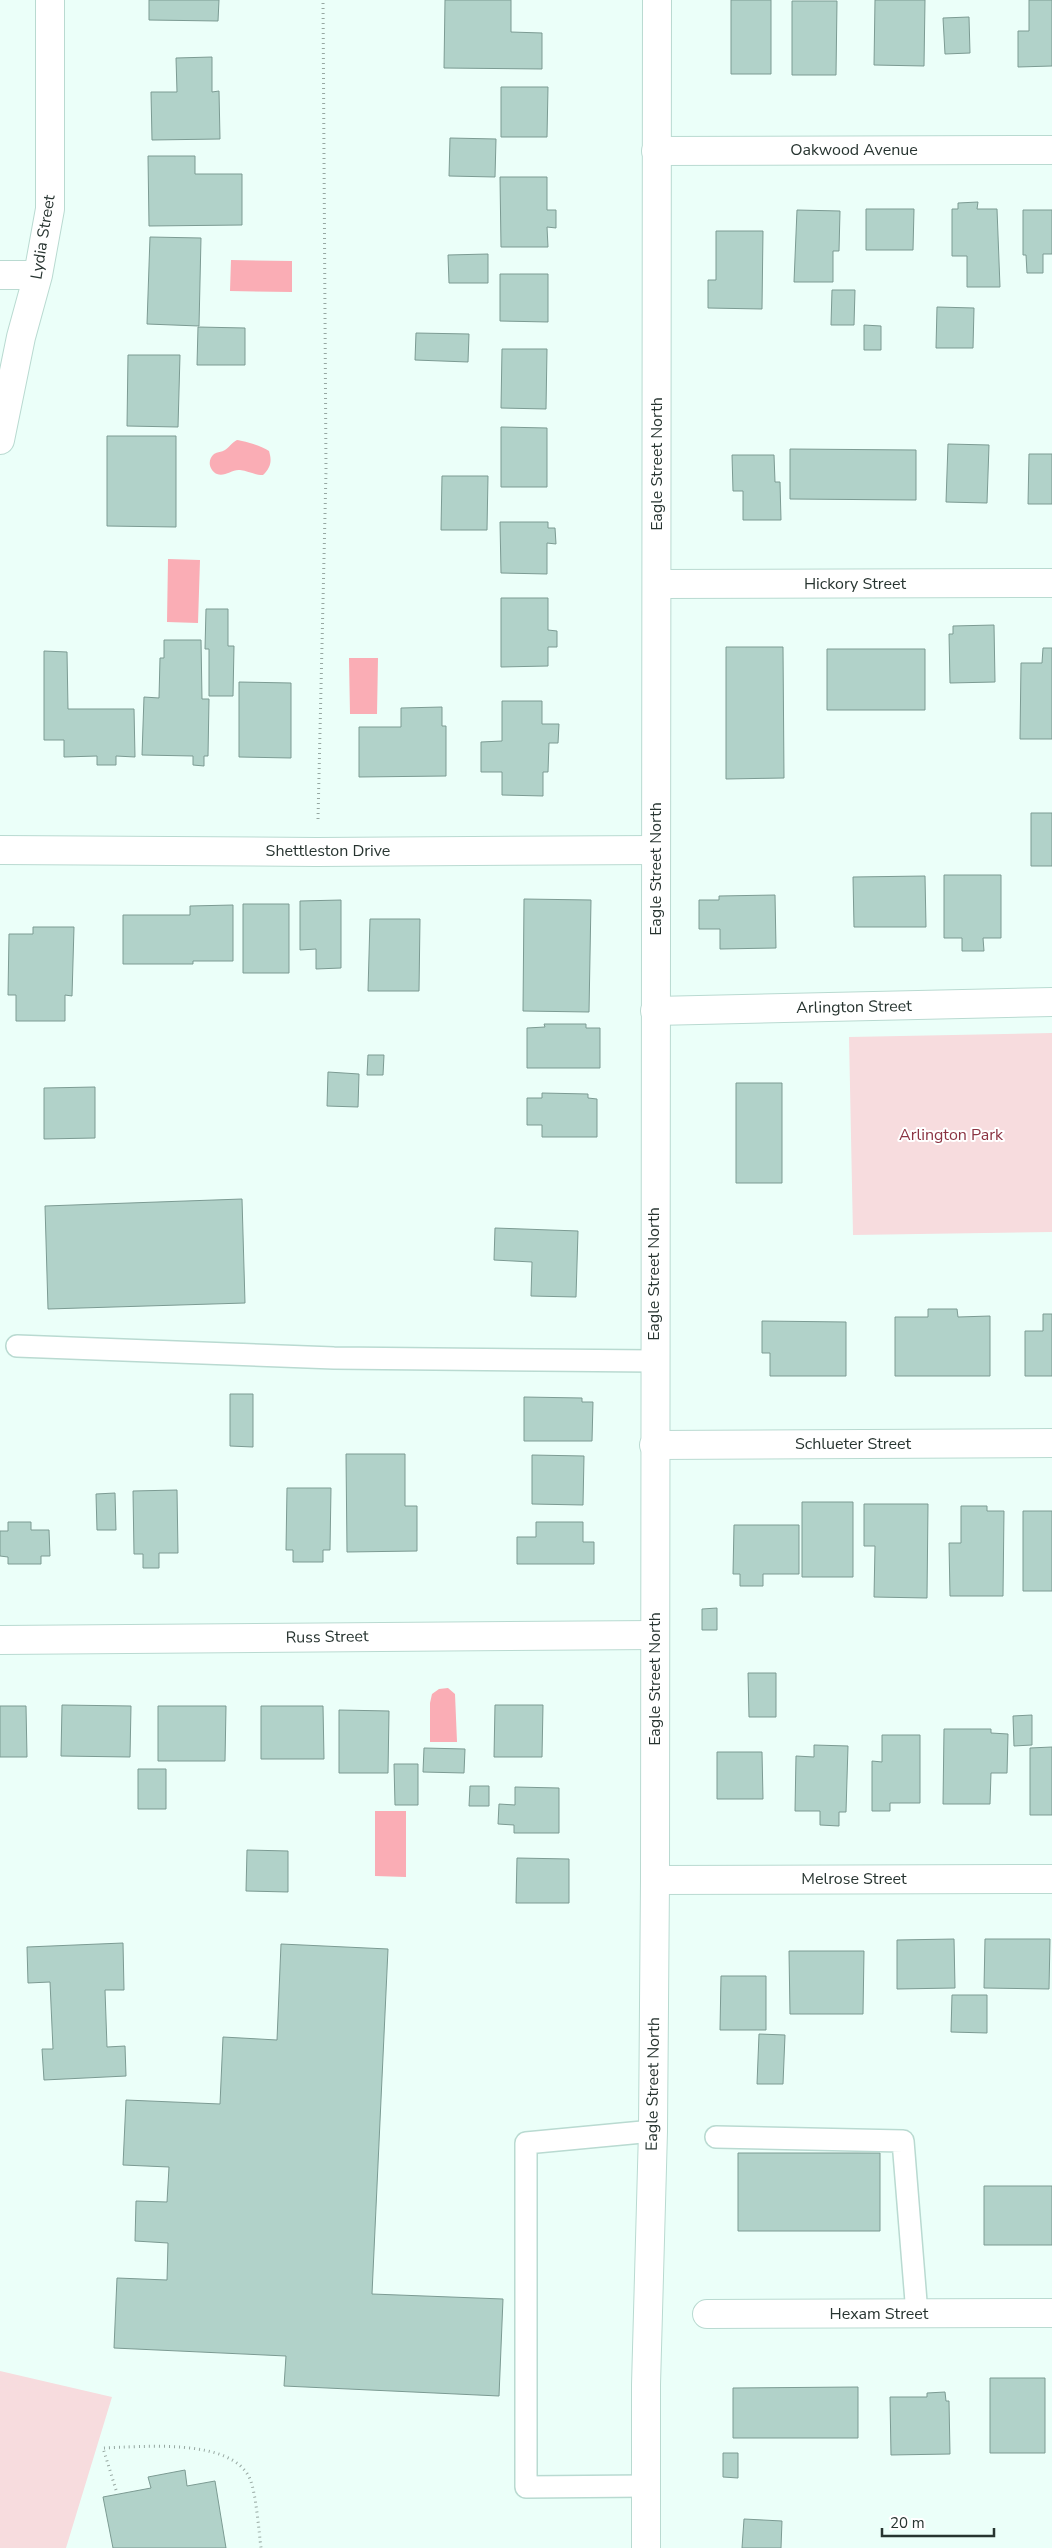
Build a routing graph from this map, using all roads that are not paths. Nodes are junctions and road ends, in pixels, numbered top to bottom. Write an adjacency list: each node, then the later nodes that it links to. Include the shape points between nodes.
1 (50, 0): 6 (street, Lydia Street, via 50,210)
2 (657, 0): 4 (street, Eagle Street North)
3 (1052, 150): 4 (street, Oakwood Avenue)
4 (656, 151): 9 (street, Eagle Street North)
5 (0, 275): 6 (street)
6 (38, 275): 7 (street, Lydia Street)
7 (0, 440)
8 (1052, 583): 9 (street, Hickory Street)
9 (658, 584): 11 (street, Eagle Street North)
10 (0, 850): 11 (street, Shettleston Drive)
11 (656, 850): 13 (street, Eagle Street North)
12 (1052, 1002): 13 (street, Arlington Street)
13 (656, 1011): 15 (street, Eagle Street North)
14 (17, 1346): 15 (lane, via 334,1358)
15 (654, 1362): 17 (street, Eagle Street North)
16 (1052, 1443): 17 (street, Schlueter Street)
17 (654, 1445): 18 (street, Eagle Street North)
18 (654, 1635): 19 (street, Russ Street); 20 (street, Eagle Street North)
19 (0, 1640)
20 (655, 1880): 21 (street, Melrose Street); 22 (street, Eagle Street North)
21 (1052, 1880)
22 (653, 2130): 27 (street, Eagle Street North, via 646,2385); 27 (lane, via 526,2143 526,2487)
23 (716, 2137): 25 (lane, via 903,2140)
24 (707, 2314): 25 (street, Hexam Street)
25 (917, 2314): 26 (street, Hexam Street)
26 (1052, 2314)
27 (647, 2486): 28 (street, Eagle Street North)
28 (646, 2548)

